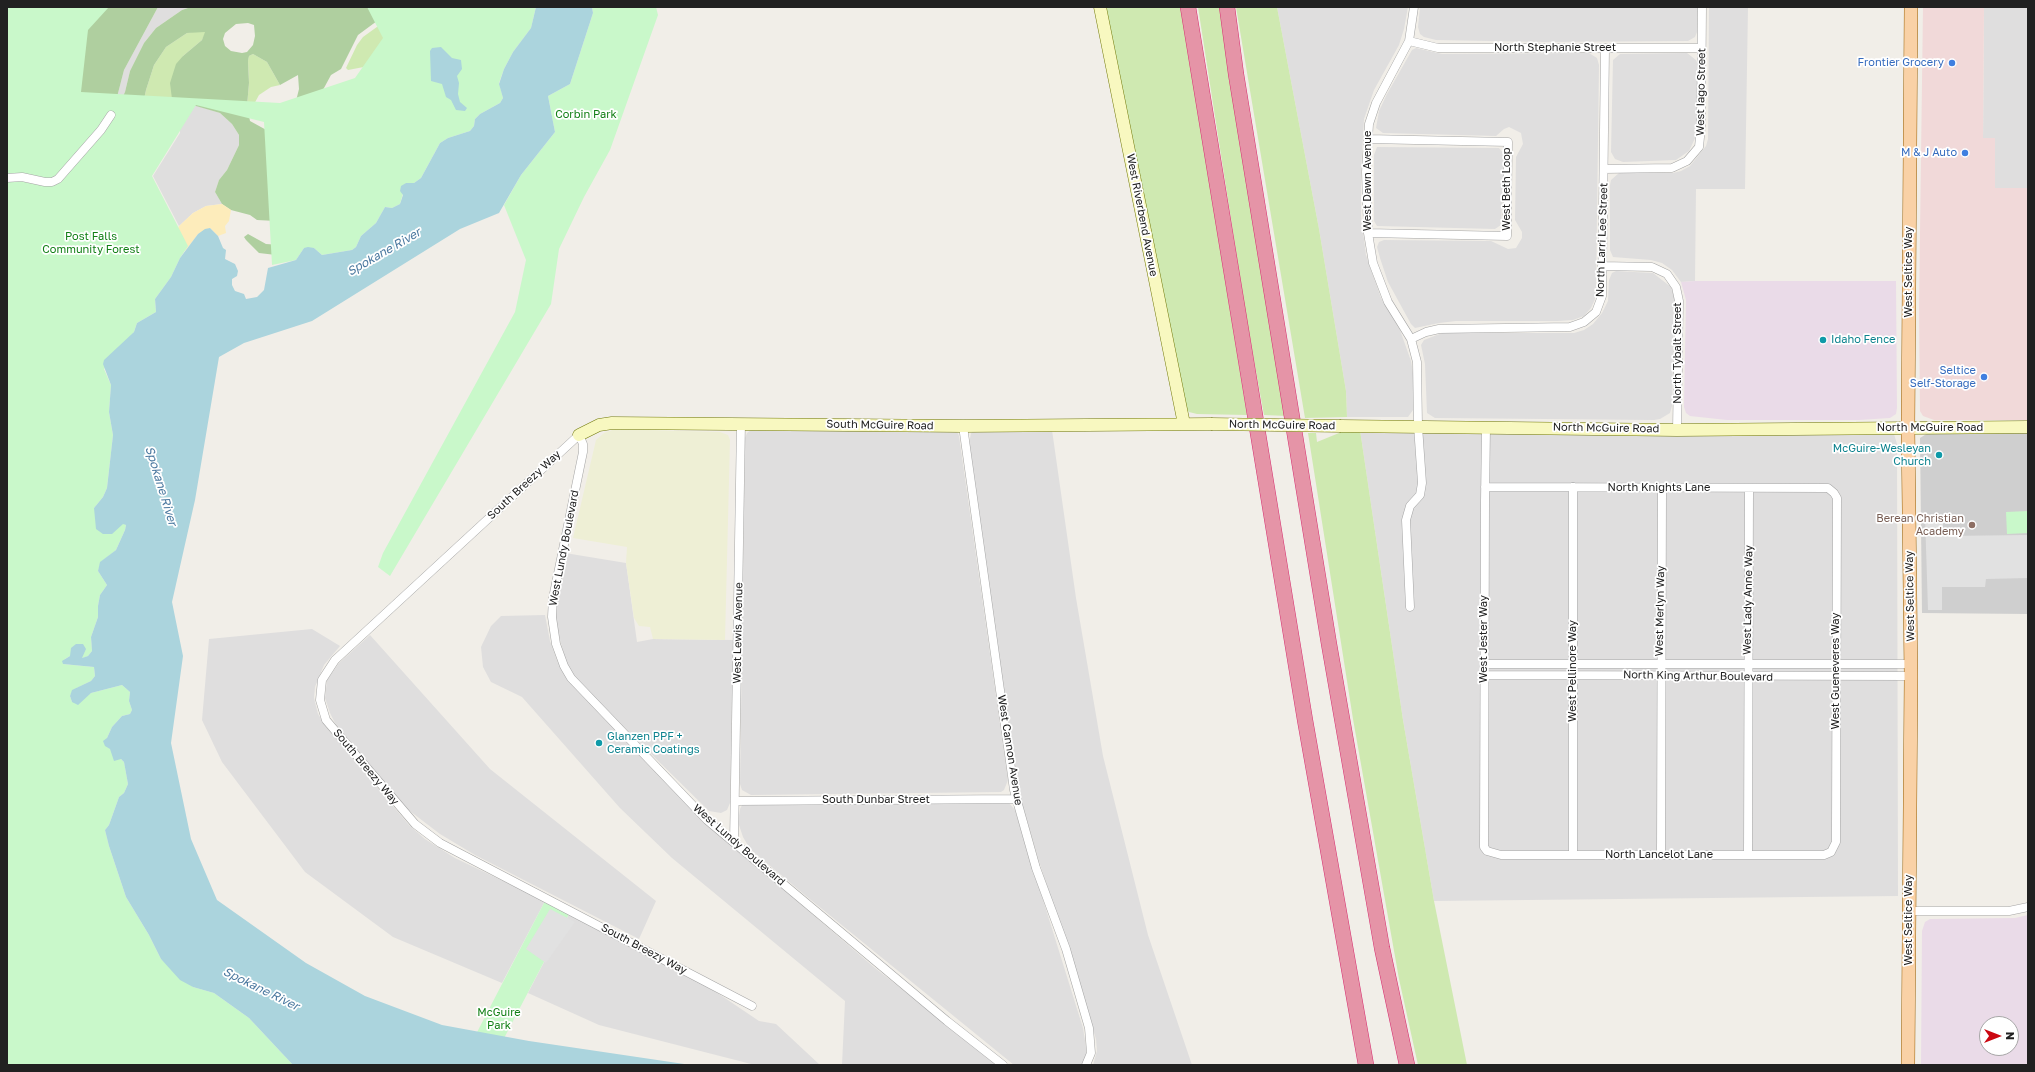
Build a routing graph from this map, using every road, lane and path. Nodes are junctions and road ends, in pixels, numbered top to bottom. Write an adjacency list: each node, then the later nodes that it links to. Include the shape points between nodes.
1 (1100, 7): 18 (street, West Riverbend Avenue)
2 (1188, 7): 56 (highway, via 1305,720)
3 (1226, 7): 57 (highway, via 1329,644 1382,948)
4 (1414, 7): 7 (street, West Dawn Avenue)
5 (1702, 7): 9 (street, West Iago Street)
6 (1911, 7): 23 (main road, West Seltice Way)
7 (1409, 41): 8 (street, North Stephanie Street, via 1438,48); 11 (street, West Dawn Avenue, via 1376,102 1369,124)
8 (1605, 48): 9 (street, North Stephanie Street); 12 (street, North Larri Lee Street)
9 (1702, 48): 12 (street, West Iago Street, via 1701,139 1694,155 1672,168)
10 (111, 116): 13 (street, via 58,179 45,182)
11 (1368, 139): 14 (street, West Dawn Avenue); 14 (street, West Beth Loop, via 1508,142 1507,236)
12 (1604, 169): 15 (street, North Larri Lee Street)
13 (7, 178)
14 (1368, 233): 16 (street, West Dawn Avenue, via 1372,263 1380,284)
15 (1602, 266): 16 (street, North Larri Lee Street, via 1600,305 1592,317 1577,325 1439,329); 24 (street, North Tybalt Street, via 1652,267 1667,274 1676,287 1679,301)
16 (1411, 339): 20 (street, West Dawn Avenue, via 1419,378)
17 (741, 423): 19 (street, South McGuire Road); 25 (street, South McGuire Road, via 612,423 599,425); 44 (street, West Lewis Avenue)
18 (1184, 424): 19 (street, South McGuire Road); 20 (street, North McGuire Road, bridge)
19 (963, 426): 43 (street, West Cannon Avenue)
20 (1418, 426): 21 (street, North McGuire Road); 31 (street, West Dawn Avenue, via 1422,490 1408,512 1405,530)
21 (1486, 426): 24 (street, North McGuire Road); 26 (street, West Jester Way)
22 (2028, 427): 23 (street, North McGuire Road)
23 (1908, 428): 24 (street, North McGuire Road); 37 (main road, West Seltice Way)
24 (1677, 430)
25 (579, 435): 45 (street, West Lundy Boulevard, via 583,444 582,454 552,607 552,625 559,653 577,685 707,820); 53 (street, South Breezy Way, via 335,660 322,680 320,700 326,720 415,824 440,843)
26 (1485, 487): 27 (street, North Knights Lane); 32 (street, West Jester Way)
27 (1573, 487): 28 (street, North Knights Lane); 33 (street, West Pellinore Way)
28 (1662, 488): 29 (street, North Knights Lane); 34 (street, West Merlyn Way)
29 (1749, 488): 30 (street, North Knights Lane); 35 (street, West Lady Anne Way)
30 (1832, 490): 36 (street, West Gueneveres Way, via 1837,498)
31 (1410, 607)
32 (1484, 664): 33 (street, North King Arthur Boulevard); 39 (street, West Jester Way)
33 (1573, 664): 34 (street, North King Arthur Boulevard); 38 (street, West Pellinore Way)
34 (1660, 664): 35 (street, North King Arthur Boulevard); 40 (street, West Merlyn Way)
35 (1747, 664): 36 (street, North King Arthur Boulevard); 41 (street, West Lady Anne Way)
36 (1836, 664): 37 (street, North King Arthur Boulevard); 42 (street, West Gueneveres Way)
37 (1911, 670): 42 (street, North King Arthur Boulevard); 52 (main road, West Seltice Way)
38 (1573, 674): 39 (street, North King Arthur Boulevard); 40 (street, North King Arthur Boulevard); 48 (street, West Pellinore Way)
39 (1484, 675): 46 (street, West Jester Way, via 1484,847)
40 (1660, 676): 41 (street, North King Arthur Boulevard); 49 (street, West Merlyn Way)
41 (1747, 677): 42 (street, North King Arthur Boulevard); 50 (street, West Lady Anne Way)
42 (1836, 677): 47 (street, West Gueneveres Way, via 1836,842)
43 (1017, 799): 44 (street, South Dunbar Street); 55 (street, West Cannon Avenue, via 1036,868 1066,950 1089,1028 1092,1053)
44 (735, 801): 45 (street, West Lewis Avenue)
45 (734, 842): 54 (street, West Lundy Boulevard, via 946,1021)
46 (1487, 851): 48 (street, North Lancelot Lane, via 1501,855)
47 (1831, 852): 50 (street, North Lancelot Lane, via 1824,855)
48 (1573, 855): 49 (street, North Lancelot Lane)
49 (1661, 855): 50 (street, North Lancelot Lane)
50 (1748, 855)
51 (2028, 907): 52 (street, via 2009,910)
52 (1910, 911): 58 (main road, West Seltice Way)
53 (752, 1006)
54 (1003, 1065)
55 (1086, 1065)
56 (1366, 1065)
57 (1407, 1065)
58 (1908, 1065)

